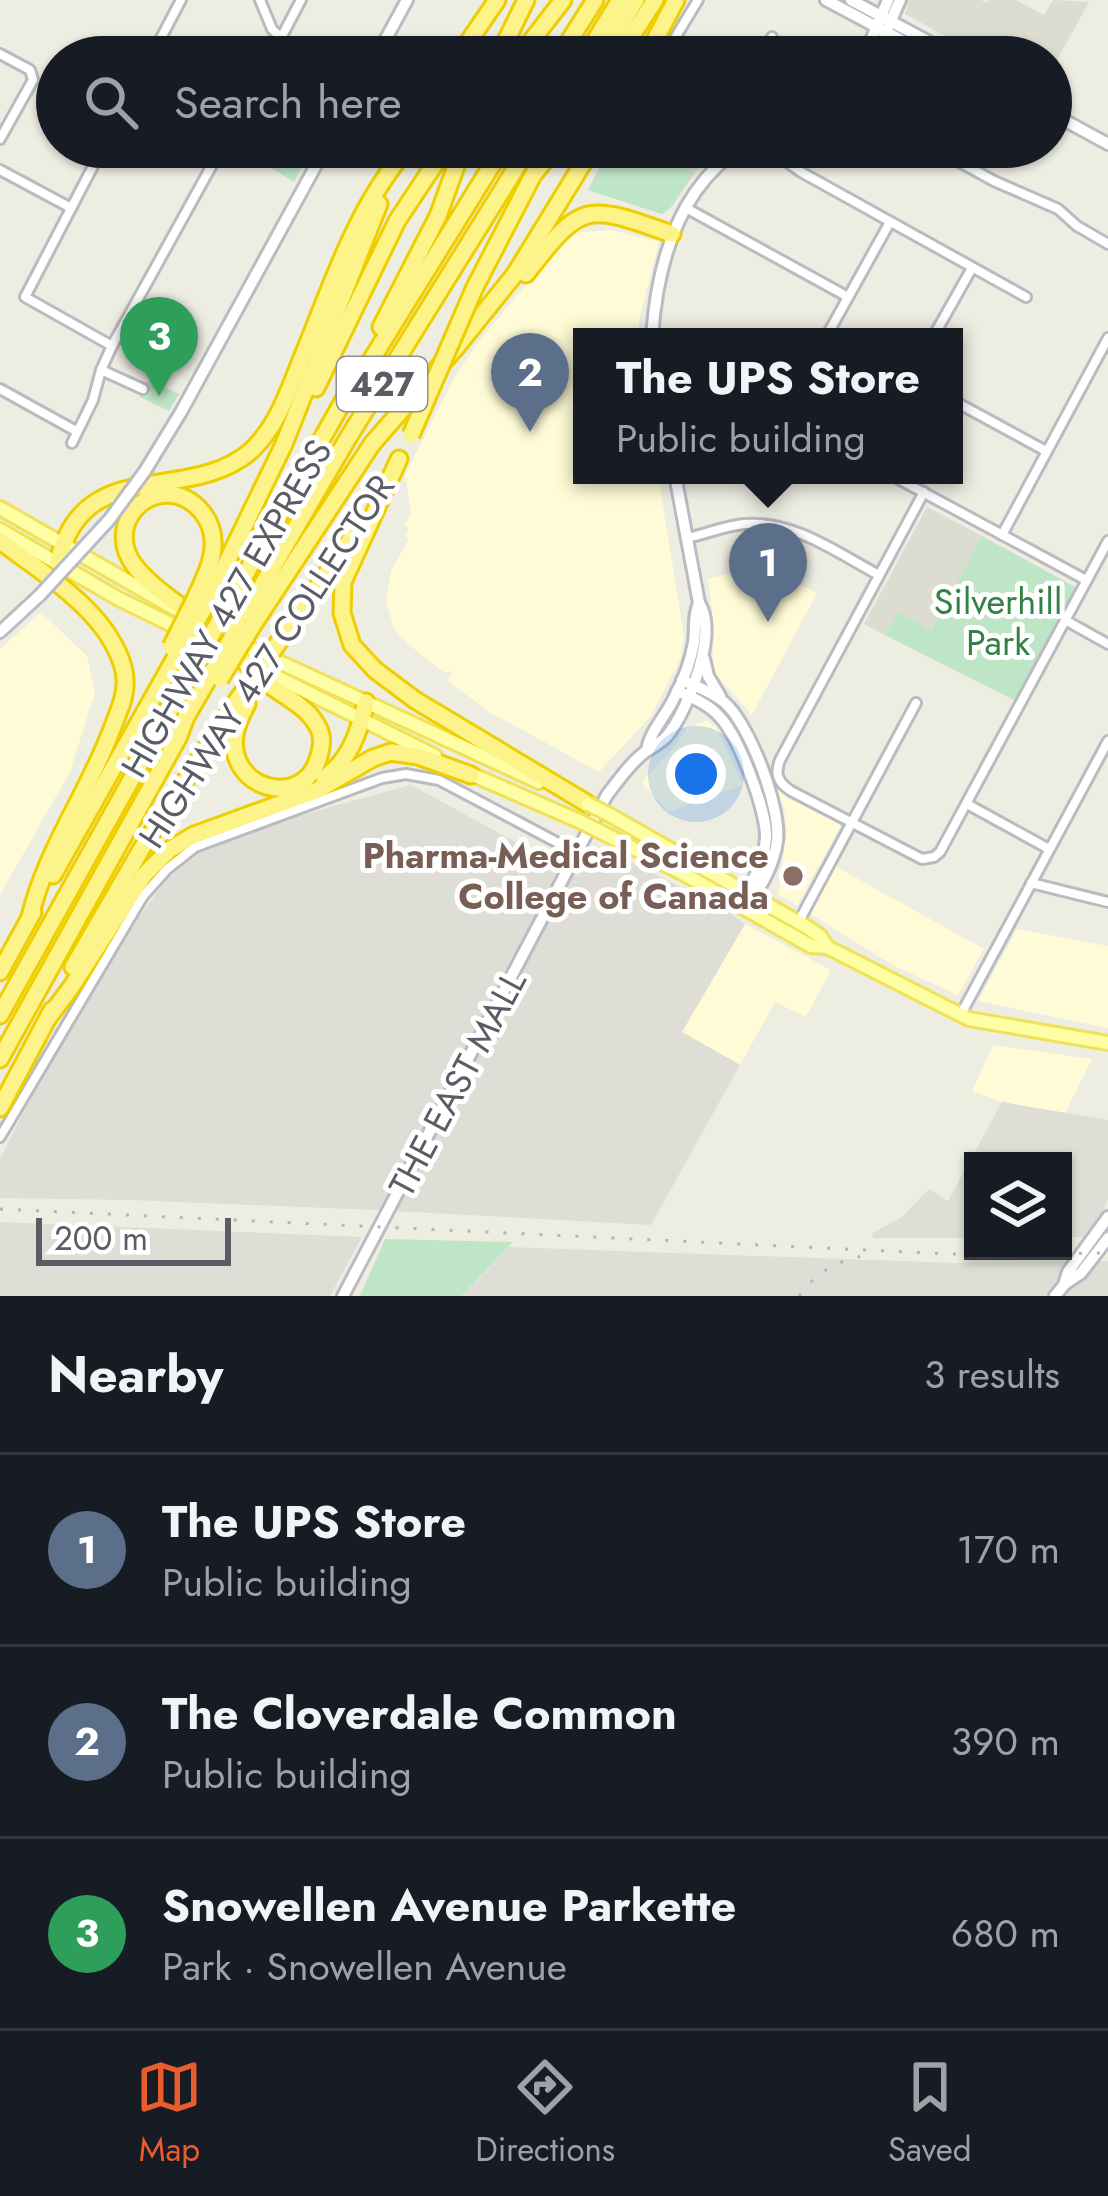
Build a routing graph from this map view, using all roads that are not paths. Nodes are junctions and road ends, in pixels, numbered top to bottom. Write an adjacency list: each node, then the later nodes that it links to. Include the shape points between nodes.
1 (182, 0): 20 (street)
2 (260, 0): 21 (street)
3 (302, 0): 22 (street)
4 (407, 0): 23 (main road)
5 (497, 0): 24 (highway)
6 (526, 0): 25 (highway)
7 (563, 0): 26 (highway)
8 (595, 0): 27 (highway)
9 (620, 0): 28 (highway)
10 (636, 0): 29 (highway)
11 (655, 0): 30 (highway)
12 (676, 0): 31 (highway)
13 (698, 0): 32 (street)
14 (826, 0): 19 (main road)
15 (878, 0): 18 (main road)
16 (888, 0): 19 (main road)
17 (900, 0): 19 (main road)
18 (853, 1): 19 (main road)
19 (884, 24): 33 (main road); 34 (main road); 35 (main road); 36 (main road)
20 (162, 36)
21 (279, 36)
22 (282, 36)
23 (387, 36)
24 (472, 36)
25 (508, 36)
26 (535, 36)
27 (572, 36)
28 (597, 36)
29 (615, 36)
30 (632, 36)
31 (657, 36)
32 (676, 36)
33 (877, 36)
34 (881, 36)
35 (902, 36)
36 (912, 36)
37 (0, 54): 39 (street, via 33,80)
38 (1072, 124): 40 (main road)
39 (0, 139)
40 (1108, 144)
41 (93, 168): 57 (street)
42 (210, 168): 69 (street)
43 (315, 168): 96 (main road, bridge, via 145,471 109,520)
44 (391, 168): 88 (highway, via 260,441 227,466 100,497 76,520)
45 (396, 168): 91 (highway, HIGHWAY 427 COLLECTOR / 427)
46 (432, 168): 91 (highway, via 371,269)
47 (455, 168): 73 (highway)
48 (490, 168): 73 (highway, HIGHWAY 427 EXPRESS / 427)
49 (516, 168): 95 (highway, HIGHWAY 427 EXPRESS / 427, via 348,438)
50 (538, 168): 78 (highway, HIGHWAY 427 COLLECTOR / 427, bridge)
51 (580, 168): 68 (highway)
52 (715, 168): 56 (main road)
53 (796, 168): 58 (street)
54 (970, 168): 60 (street, via 1053,206)
55 (0, 170): 57 (street)
56 (684, 207): 59 (main road); 62 (street)
57 (71, 208): 69 (street, via 25,297)
58 (890, 222): 61 (street); 62 (street)
59 (673, 234): 64 (main road); 68 (highway, via 609,213 573,220)
60 (1108, 244)
61 (972, 268): 63 (street); 66 (street)
62 (848, 297): 65 (street)
63 (1026, 297)
64 (654, 328)
65 (834, 328)
66 (939, 328)
67 (1108, 338): 77 (street)
68 (458, 345): 95 (highway, via 372,444)
69 (112, 346): 70 (street)
70 (101, 370): 72 (street); 75 (street)
71 (0, 389): 75 (street)
72 (142, 389)
73 (350, 389): 124 (highway, HIGHWAY 427 EXPRESS / 427, bridge)
74 (963, 406): 77 (street)
75 (76, 431): 76 (street)
76 (72, 443)
77 (1046, 451): 84 (street)
78 (399, 459): 102 (highway, HIGHWAY 427 COLLECTOR / 427, bridge); 112 (highway, via 343,582 343,621 356,650 451,724)
79 (677, 484): 85 (main road, THE EAST MALL)
80 (908, 484): 81 (street)
81 (924, 492): 84 (street); 89 (street)
82 (0, 508): 88 (main road)
83 (0, 530): 88 (main road)
84 (1003, 535): 90 (street)
85 (686, 538): 89 (street, via 737,525 776,526); 93 (main road, THE EAST MALL)
86 (0, 541): 120 (highway, via 105,630 126,681)
87 (1108, 541): 90 (street)
88 (60, 554): 97 (main road); 100 (main road, via 119,598)
89 (879, 575): 114 (street, via 777,770 786,788)
90 (1086, 580): 94 (street)
91 (215, 589): 92 (highway, HIGHWAY 427 COLLECTOR / 427)
92 (200, 602): 97 (highway, via 213,548 207,518 184,496 149,497 127,520 130,560); 120 (highway, HIGHWAY 427 COLLECTOR / 427, bridge)
93 (699, 603): 99 (main road, THE EAST MALL); 101 (main road, THE EAST MALL)
94 (1065, 620): 98 (street); 113 (street)
95 (246, 625): 128 (highway, HIGHWAY 427 EXPRESS / 427, bridge, via 186,717)
96 (0, 631)
97 (221, 634): 103 (main road)
98 (1108, 644)
99 (703, 653): 101 (main road, THE EAST MALL); 105 (main road)
100 (244, 661): 102 (highway, via 319,728 313,771 285,788 250,779 234,743); 106 (main road)
101 (685, 688): 105 (main road); 107 (main road, THE EAST MALL); 109 (main road, THE EAST MALL)
102 (242, 701): 126 (highway, HIGHWAY 427 COLLECTOR / 427, via 142,848)
103 (365, 702): 106 (highway); 112 (main road)
104 (916, 703): 114 (street)
105 (718, 705): 107 (main road); 118 (main road, via 746,732 776,817 772,861)
106 (362, 720): 110 (main road); 111 (highway, via 335,770)
107 (674, 726): 109 (main road, THE EAST MALL)
108 (1108, 741): 115 (street)
109 (647, 750): 116 (main road, THE EAST MALL, via 607,795)
110 (471, 775): 111 (highway, via 391,752); 118 (main road, bridge)
111 (291, 799): 126 (highway, via 169,850)
112 (588, 804): 118 (main road, bridge)
113 (967, 804): 114 (street, via 928,859); 115 (street)
114 (853, 824): 121 (street)
115 (1049, 849): 117 (street)
116 (577, 853): 130 (street, via 439,780 406,774 195,848 143,896); 134 (main road, THE EAST MALL)
117 (1031, 883): 119 (street); 125 (street)
118 (746, 901): 121 (main road); 122 (main road, via 812,946)
119 (1108, 902)
120 (30, 917): 123 (highway, HIGHWAY 427 COLLECTOR / 427)
121 (798, 922): 122 (main road)
122 (827, 947): 125 (main road)
123 (0, 972)
124 (0, 1016)
125 (961, 1016): 127 (main road)
126 (48, 1018): 129 (highway, HIGHWAY 427 COLLECTOR / 427)
127 (1107, 1044)
128 (0, 1059)
129 (0, 1108)
130 (0, 1137)
131 (1108, 1217): 133 (main road)
132 (1108, 1238): 133 (main road)
133 (1059, 1291)
134 (343, 1296)

